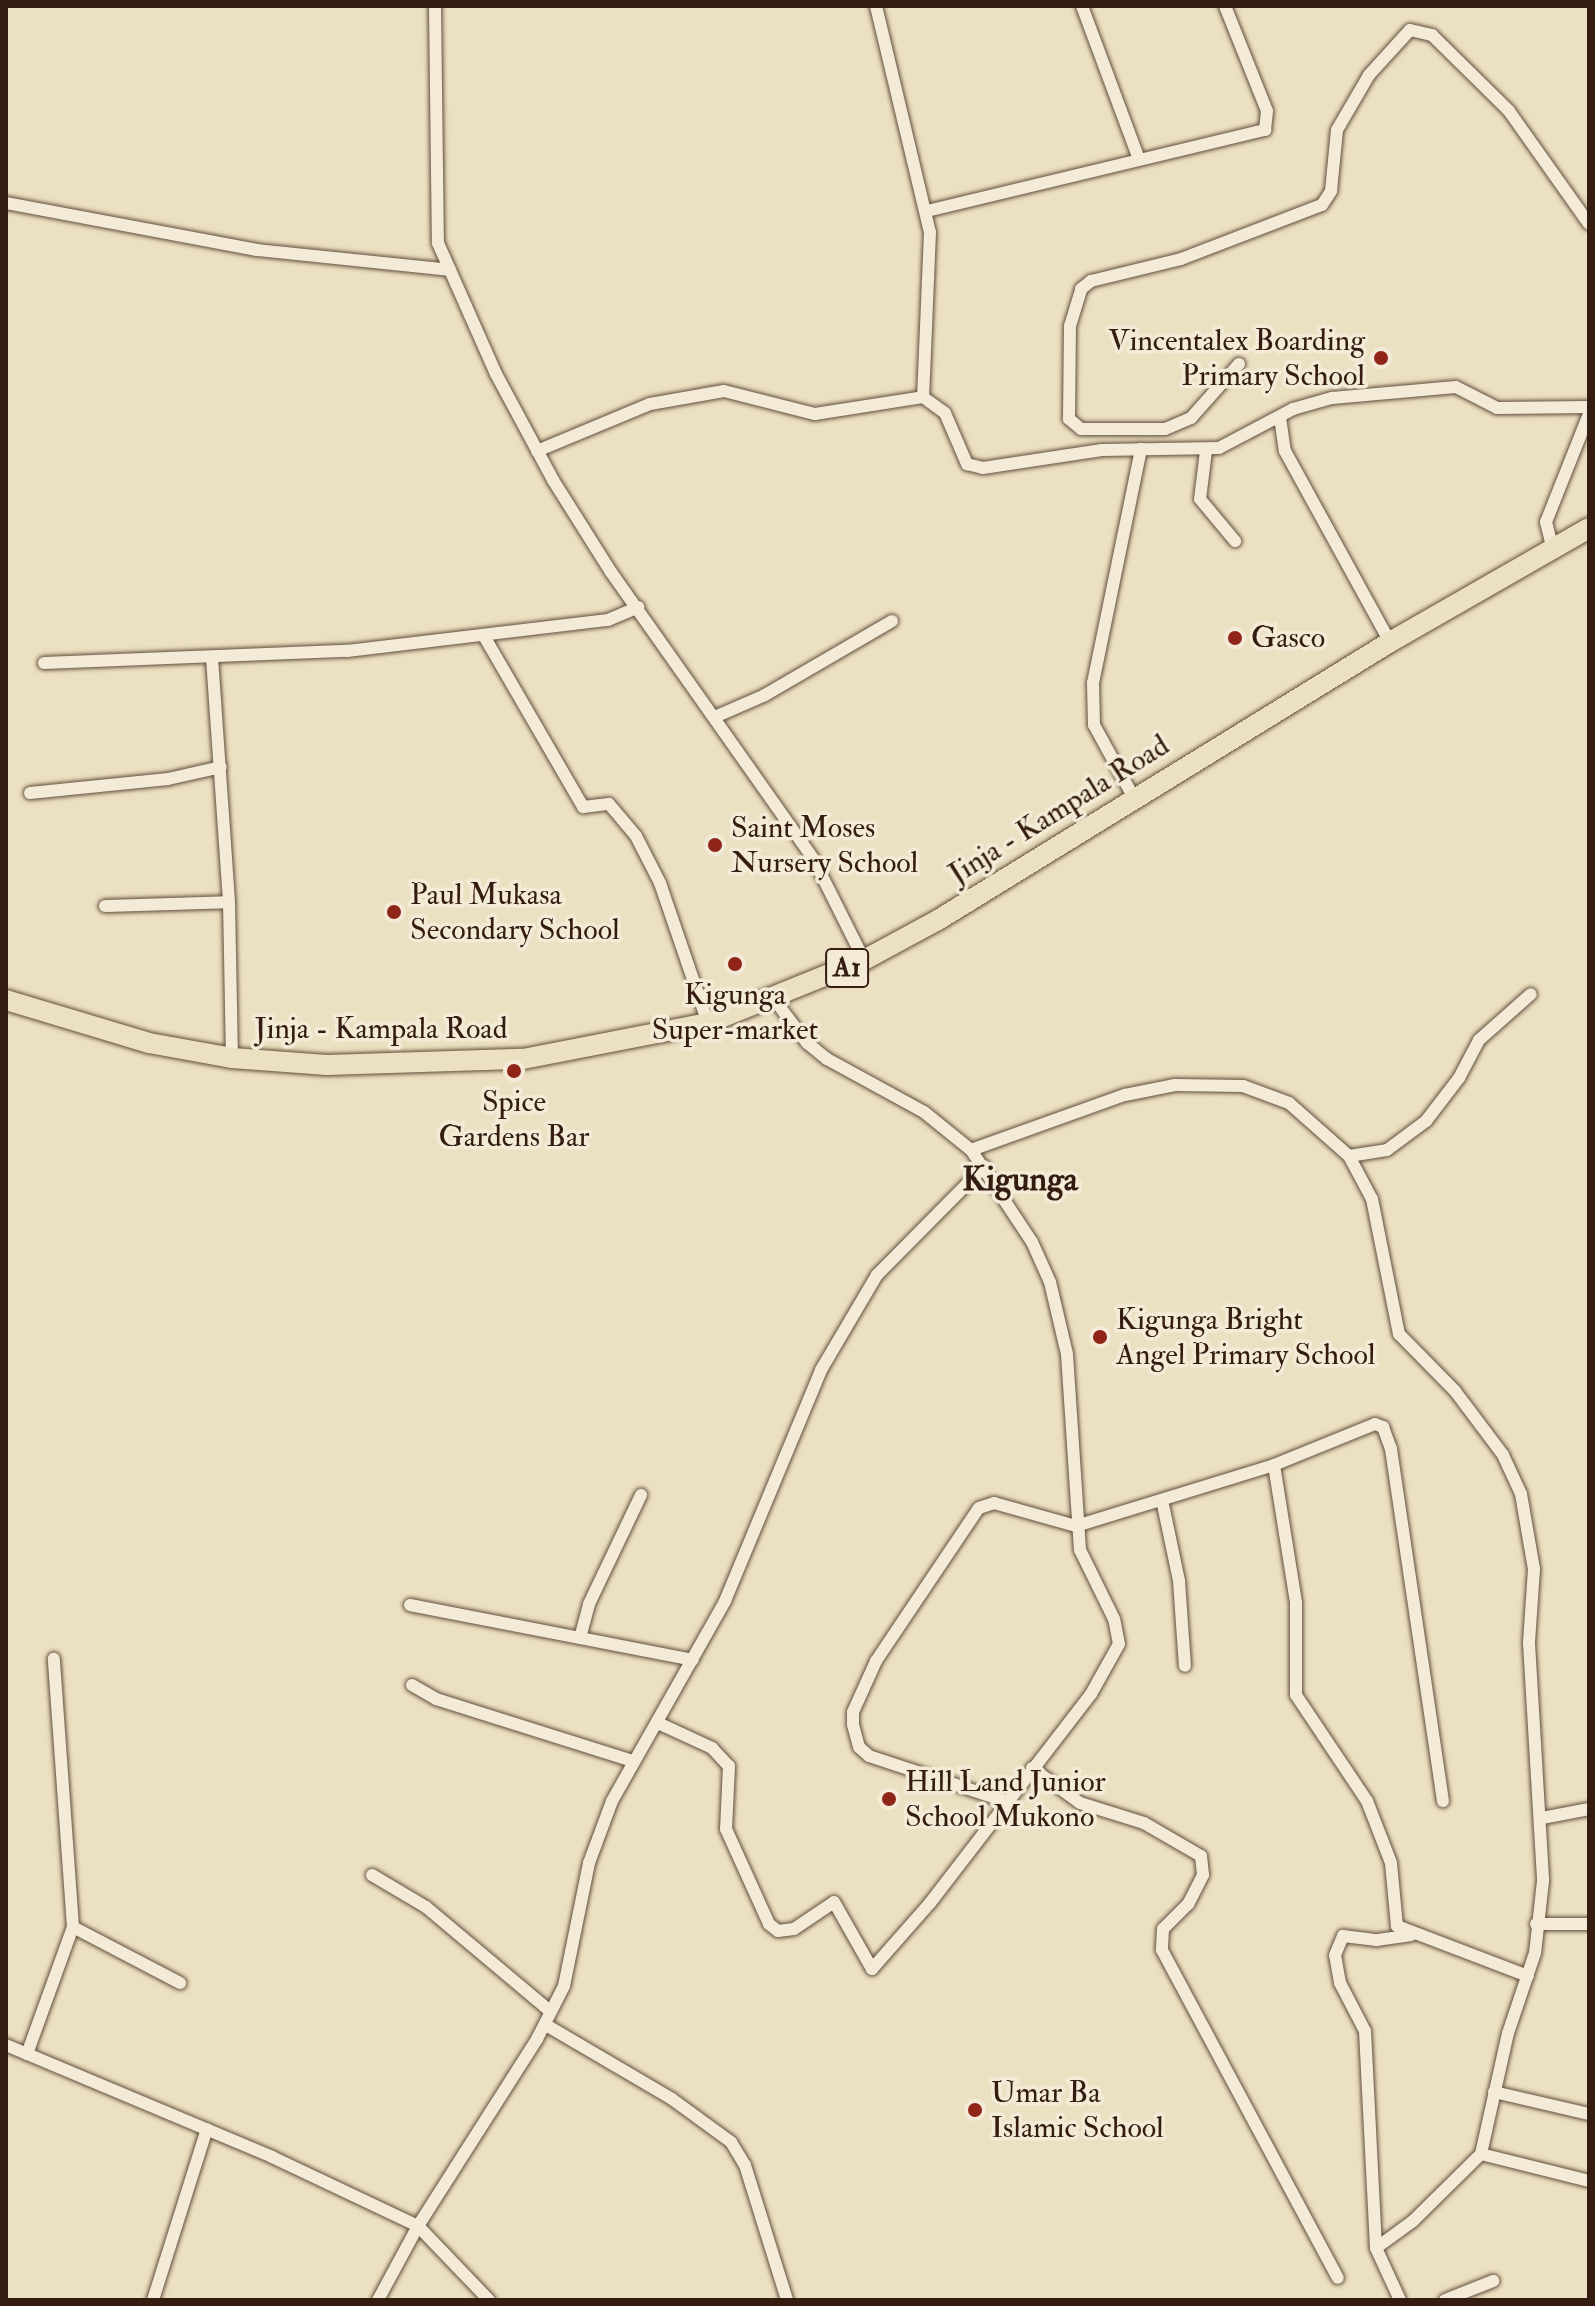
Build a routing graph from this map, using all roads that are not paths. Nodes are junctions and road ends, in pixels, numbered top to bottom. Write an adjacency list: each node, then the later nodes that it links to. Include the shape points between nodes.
1 (435, 6): 9 (street, via 436,226)
2 (876, 6): 7 (street)
3 (1082, 6): 5 (street)
4 (1225, 6): 5 (street, via 1267,111 1265,130)
5 (1139, 159): 7 (street)
6 (6, 203): 9 (street, via 257,250)
7 (927, 211): 11 (street, via 932,255)
8 (1589, 224): 10 (street, via 1509,111 1432,35 1410,30 1369,75 1337,130 1331,191 1322,205 1181,259 1091,281 1081,289 1070,326 1069,419 1081,429 1108,432 1165,429 1191,418)
9 (450, 270): 16 (street)
10 (1239, 364)
11 (923, 397): 15 (street, via 945,413 967,464 983,468); 16 (street, via 815,414 724,391 697,393 650,404)
12 (1589, 407): 14 (street, via 1497,408 1456,387 1332,398)
13 (1589, 414): 20 (street, via 1546,522)
14 (1280, 417): 17 (street); 24 (street, via 1285,451)
15 (1141, 449): 17 (street); 30 (street, via 1093,683 1094,725)
16 (537, 451): 21 (street)
17 (1206, 451): 19 (street, via 1200,499)
18 (1589, 528): 20 (highway, Jinja - Kampala Road / A1)
19 (1235, 541)
20 (1552, 546): 24 (highway, Jinja - Kampala Road / A1)
21 (638, 607): 23 (street, via 608,620); 27 (street)
22 (892, 621): 27 (street, via 765,695)
23 (484, 636): 25 (street); 37 (street, via 583,807 609,804 636,836 664,895)
24 (1390, 642): 30 (highway, Jinja - Kampala Road / A1)
25 (212, 658): 26 (street); 28 (street)
26 (44, 663)
27 (717, 716): 33 (street, via 814,860)
28 (221, 767): 29 (street, via 168,779); 31 (street)
29 (30, 793)
30 (1134, 798): 33 (highway, Jinja - Kampala Road / A1)
31 (229, 902): 32 (street); 38 (street)
32 (105, 906)
33 (864, 960): 35 (highway, Jinja - Kampala Road / A1)
34 (1531, 994): 40 (street, via 1479,1040 1459,1078 1426,1121 1387,1150)
35 (774, 999): 37 (highway, Jinja - Kampala Road / A1); 39 (street, via 807,1043 827,1059 924,1112)
36 (6, 1000): 38 (highway, Jinja - Kampala Road / A1, via 149,1043)
37 (708, 1023): 38 (highway, Jinja - Kampala Road / A1, via 523,1059 419,1065)
38 (232, 1058)
39 (971, 1150): 40 (street, via 1125,1095 1210,1084 1243,1086 1289,1103); 41 (street)
40 (1349, 1156): 58 (street, via 1372,1199 1393,1325 1477,1419 1521,1494 1534,1569 1529,1643)
41 (985, 1166): 45 (street, via 1032,1242 1060,1315 1067,1354); 49 (street, via 862,1294 791,1433 725,1601)
42 (1274, 1465): 44 (street); 55 (street, via 1360,1429 1383,1427 1391,1449); 63 (street, via 1296,1603 1296,1695 1367,1801 1391,1863 1396,1900 1392,1914 1397,1926)
43 (641, 1495): 47 (street, via 589,1604)
44 (1162, 1500): 45 (street); 50 (street, via 1179,1581)
45 (1076, 1526): 54 (street, via 1080,1550 1114,1619 1119,1644 1091,1694); 56 (street, via 994,1503 979,1508 876,1661 853,1712 854,1737 869,1756)
46 (410, 1605): 47 (street)
47 (580, 1638): 49 (street)
48 (54, 1659): 62 (street)
49 (693, 1660): 52 (street)
50 (1185, 1666)
51 (412, 1685): 53 (street, via 436,1699)
52 (658, 1723): 53 (street); 56 (street, via 712,1748 729,1766 726,1829 769,1924 778,1931 794,1929 834,1902 872,1969 883,1962)
53 (633, 1761): 66 (street, via 589,1863 564,1986)
54 (1032, 1768): 56 (street); 77 (street, via 1080,1803 1144,1823 1201,1856 1203,1875 1188,1904 1163,1929 1162,1950)
55 (1443, 1801)
56 (1008, 1802)
57 (1589, 1809): 58 (street)
58 (1542, 1818): 60 (street, via 1543,1881)
59 (372, 1875): 66 (street, via 426,1907)
60 (1536, 1924): 61 (street); 64 (street)
61 (1589, 1924)
62 (73, 1927): 65 (street); 69 (street)
63 (1411, 1935): 64 (street); 76 (street, via 1377,1940 1343,1936 1335,1955 1340,1983 1365,2031)
64 (1528, 1976): 70 (street)
65 (180, 1983)
66 (550, 2011): 67 (street)
67 (546, 2025): 75 (street); 82 (street, via 672,2099 731,2142 745,2165)
68 (6, 2045): 69 (street)
69 (27, 2054): 72 (street)
70 (1494, 2092): 71 (street); 73 (street)
71 (1589, 2114)
72 (207, 2129): 75 (street); 79 (street)
73 (1481, 2154): 74 (street); 76 (street, via 1413,2221)
74 (1589, 2181)
75 (418, 2226): 80 (street); 81 (street)
76 (1376, 2248): 83 (street)
77 (1338, 2278)
78 (1493, 2281): 84 (street)
79 (153, 2300)
80 (378, 2300)
81 (489, 2300)
82 (787, 2300)
83 (1400, 2300)
84 (1445, 2300)

